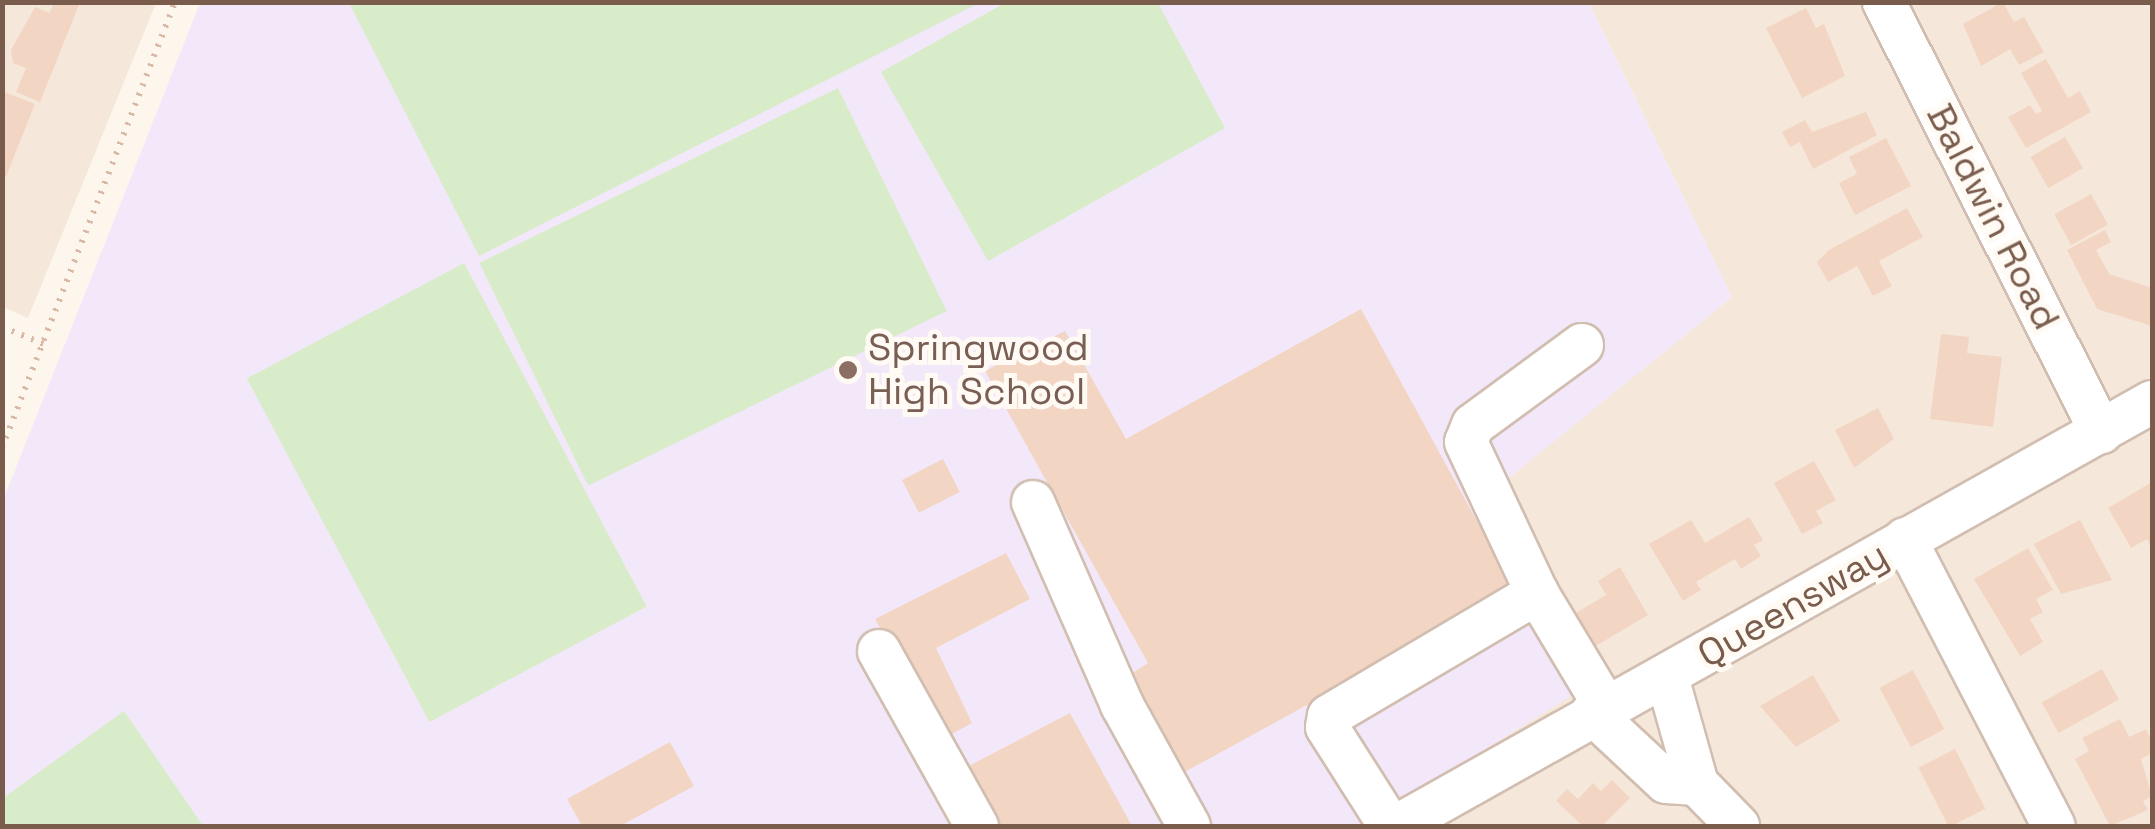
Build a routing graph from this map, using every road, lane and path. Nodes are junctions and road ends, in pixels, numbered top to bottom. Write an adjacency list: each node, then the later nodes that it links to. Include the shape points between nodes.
1 (175, 2): 4 (path)
2 (1884, 2): 7 (street, Baldwin Road)
3 (2, 327): 4 (path)
4 (44, 344): 8 (path)
5 (1582, 345): 11 (street, via 1474,425 1466,442)
6 (2152, 402): 7 (street, Queensway)
7 (2101, 432): 10 (street, Queensway)
8 (2, 448)
9 (1033, 502): 17 (street, via 1122,705)
10 (1905, 539): 13 (street, Queensway); 20 (street)
11 (1537, 593): 14 (street); 18 (street, via 1329,716 1327,727)
12 (879, 651): 16 (street)
13 (1667, 678): 14 (street, Queensway); 15 (street)
14 (1599, 711): 15 (street, via 1666,782); 18 (street, Queensway)
15 (1697, 784): 19 (street)
16 (977, 826)
17 (1189, 826)
18 (1394, 826)
19 (1738, 826)
20 (2054, 826)

